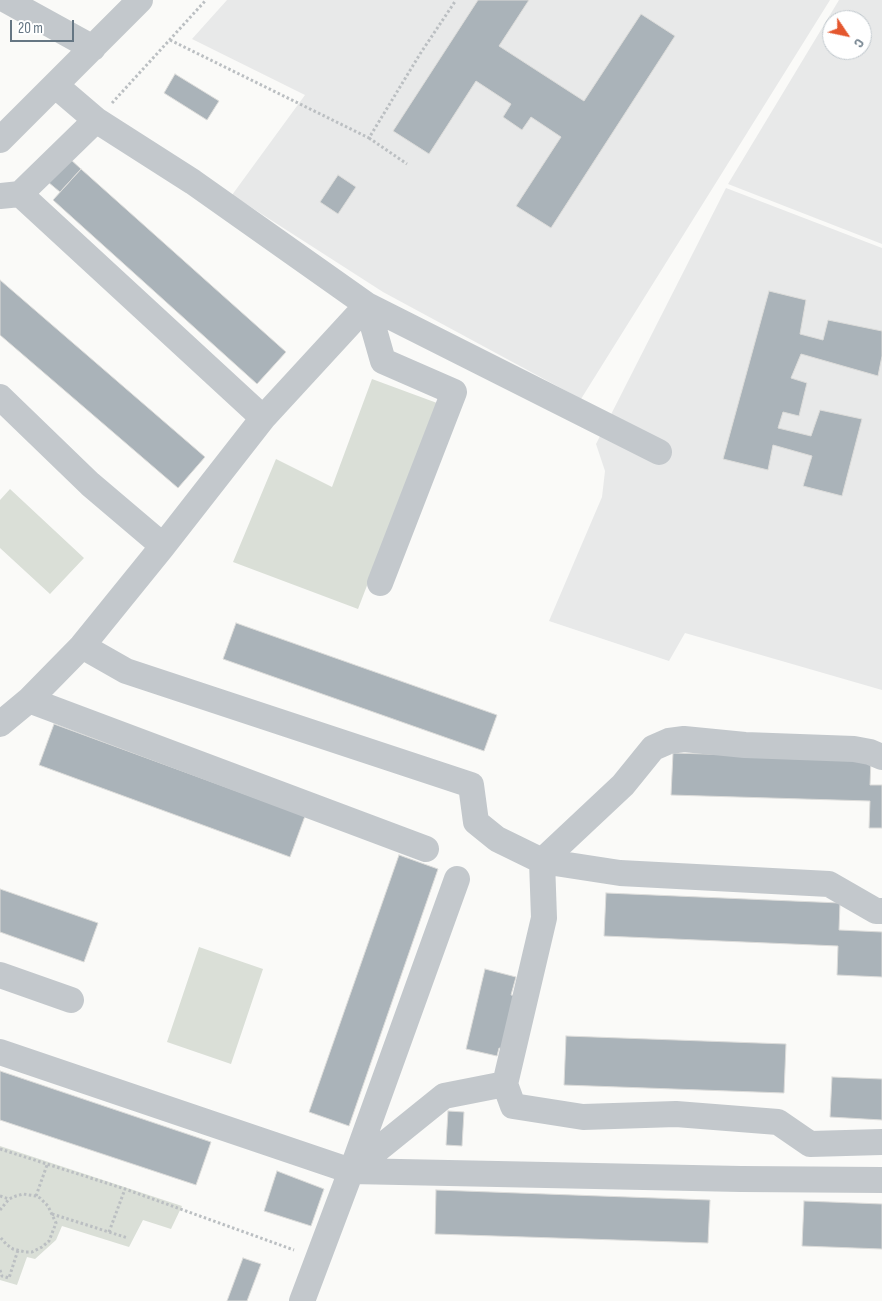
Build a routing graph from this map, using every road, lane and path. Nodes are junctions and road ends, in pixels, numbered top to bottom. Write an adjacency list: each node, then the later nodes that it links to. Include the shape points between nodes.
1 (6, 0): 6 (street)
2 (140, 0): 6 (street)
3 (206, 0): 5 (path)
4 (456, 0): 9 (path)
5 (170, 40): 8 (path); 9 (path)
6 (93, 48): 7 (street)
7 (55, 86): 8 (street); 10 (street)
8 (96, 120): 12 (street); 13 (street, via 193,182)
9 (369, 138): 11 (path)
10 (0, 140)
11 (407, 164)
12 (10, 195): 15 (street)
13 (367, 304): 15 (street); 16 (street); 18 (street, via 383,361 454,392)
14 (0, 397): 17 (street, via 90,484)
15 (263, 418): 17 (street)
16 (659, 452)
17 (163, 546): 19 (street)
18 (380, 583)
19 (82, 646): 20 (street); 24 (street, via 126,671 472,785 476,822 497,839)
20 (29, 700): 21 (street); 23 (street)
21 (0, 724)
22 (882, 757): 24 (street, via 854,749 684,739 669,741 653,748 623,785)
23 (426, 849)
24 (542, 860): 26 (street, via 620,873 829,884); 30 (street, via 544,918)
25 (457, 879): 34 (street)
26 (882, 912)
27 (0, 975): 28 (street)
28 (71, 1000)
29 (0, 1052): 34 (street)
30 (505, 1084): 31 (street, via 513,1106 583,1118 676,1114 778,1122 810,1144); 34 (street, via 444,1096)
31 (882, 1142)
32 (0, 1149): 33 (path)
33 (47, 1164): 36 (path); 38 (path)
34 (351, 1171): 35 (street); 48 (street)
35 (882, 1180)
36 (125, 1189): 42 (path); 46 (path)
37 (0, 1196): 39 (path)
38 (36, 1196): 39 (path, via 23,1194); 41 (path)
39 (9, 1199): 40 (path)
40 (0, 1210)
41 (52, 1214): 42 (path); 45 (path, via 56,1223 49,1241 32,1252)
42 (109, 1232): 44 (path)
43 (0, 1237): 45 (path)
44 (128, 1238)
45 (18, 1250): 47 (path, via 9,1278 2,1276)
46 (294, 1250)
47 (0, 1270)
48 (302, 1301)

